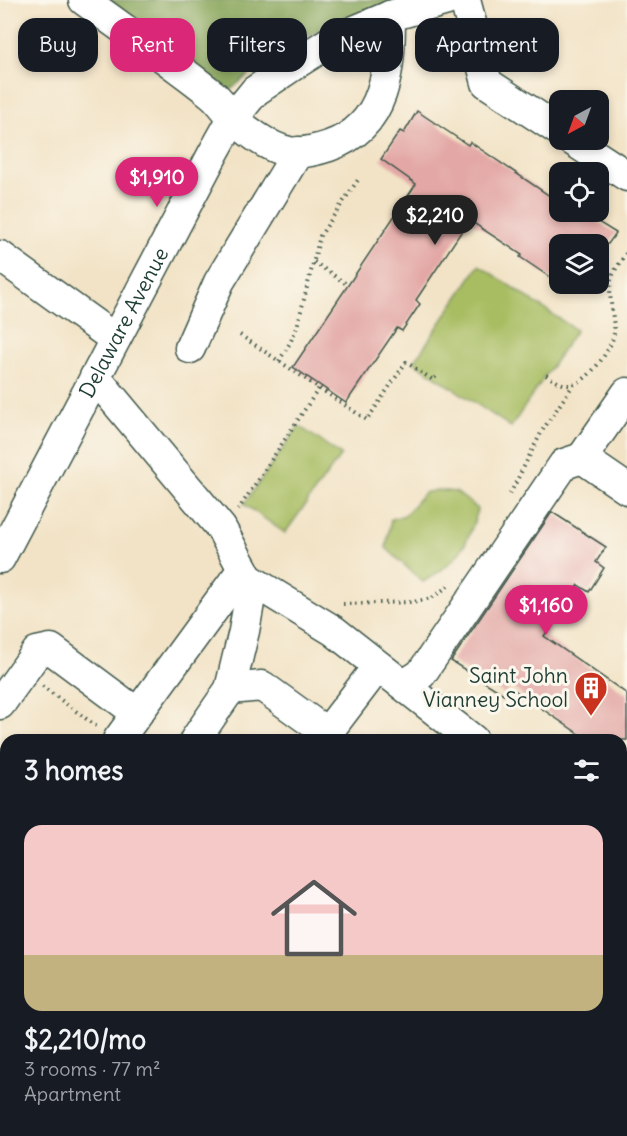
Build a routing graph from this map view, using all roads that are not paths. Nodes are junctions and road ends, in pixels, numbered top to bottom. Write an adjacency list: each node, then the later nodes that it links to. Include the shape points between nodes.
1 (84, 0): 5 (street, via 216,97)
2 (447, 0): 4 (street, Delaware Avenue)
3 (465, 0): 6 (street, via 487,83)
4 (390, 16): 5 (street, Delaware Avenue, via 333,40 295,64 255,91); 8 (street, via 385,86 372,113 350,137 323,148)
5 (233, 118): 8 (street, via 251,134 288,152); 11 (street, Delaware Avenue)
6 (549, 124)
7 (587, 150): 9 (street)
8 (298, 152): 12 (street, via 219,282)
9 (627, 176)
10 (0, 256): 11 (street)
11 (115, 339): 13 (street, Delaware Avenue)
12 (190, 348)
13 (95, 377): 17 (street, Delaware Avenue); 18 (street, via 221,528)
14 (627, 393): 15 (street)
15 (582, 458): 16 (street); 20 (street, via 564,464 420,674)
16 (627, 489)
17 (0, 558)
18 (246, 574): 19 (street, via 334,631); 21 (street, via 252,586); 23 (street)
19 (378, 666): 20 (street); 21 (street, via 327,733 262,686)
20 (404, 685): 26 (street)
21 (230, 689): 25 (street)
22 (0, 704): 23 (street, via 37,652 51,649)
23 (137, 713): 24 (street)
24 (108, 733)
25 (199, 734)
26 (465, 734)

